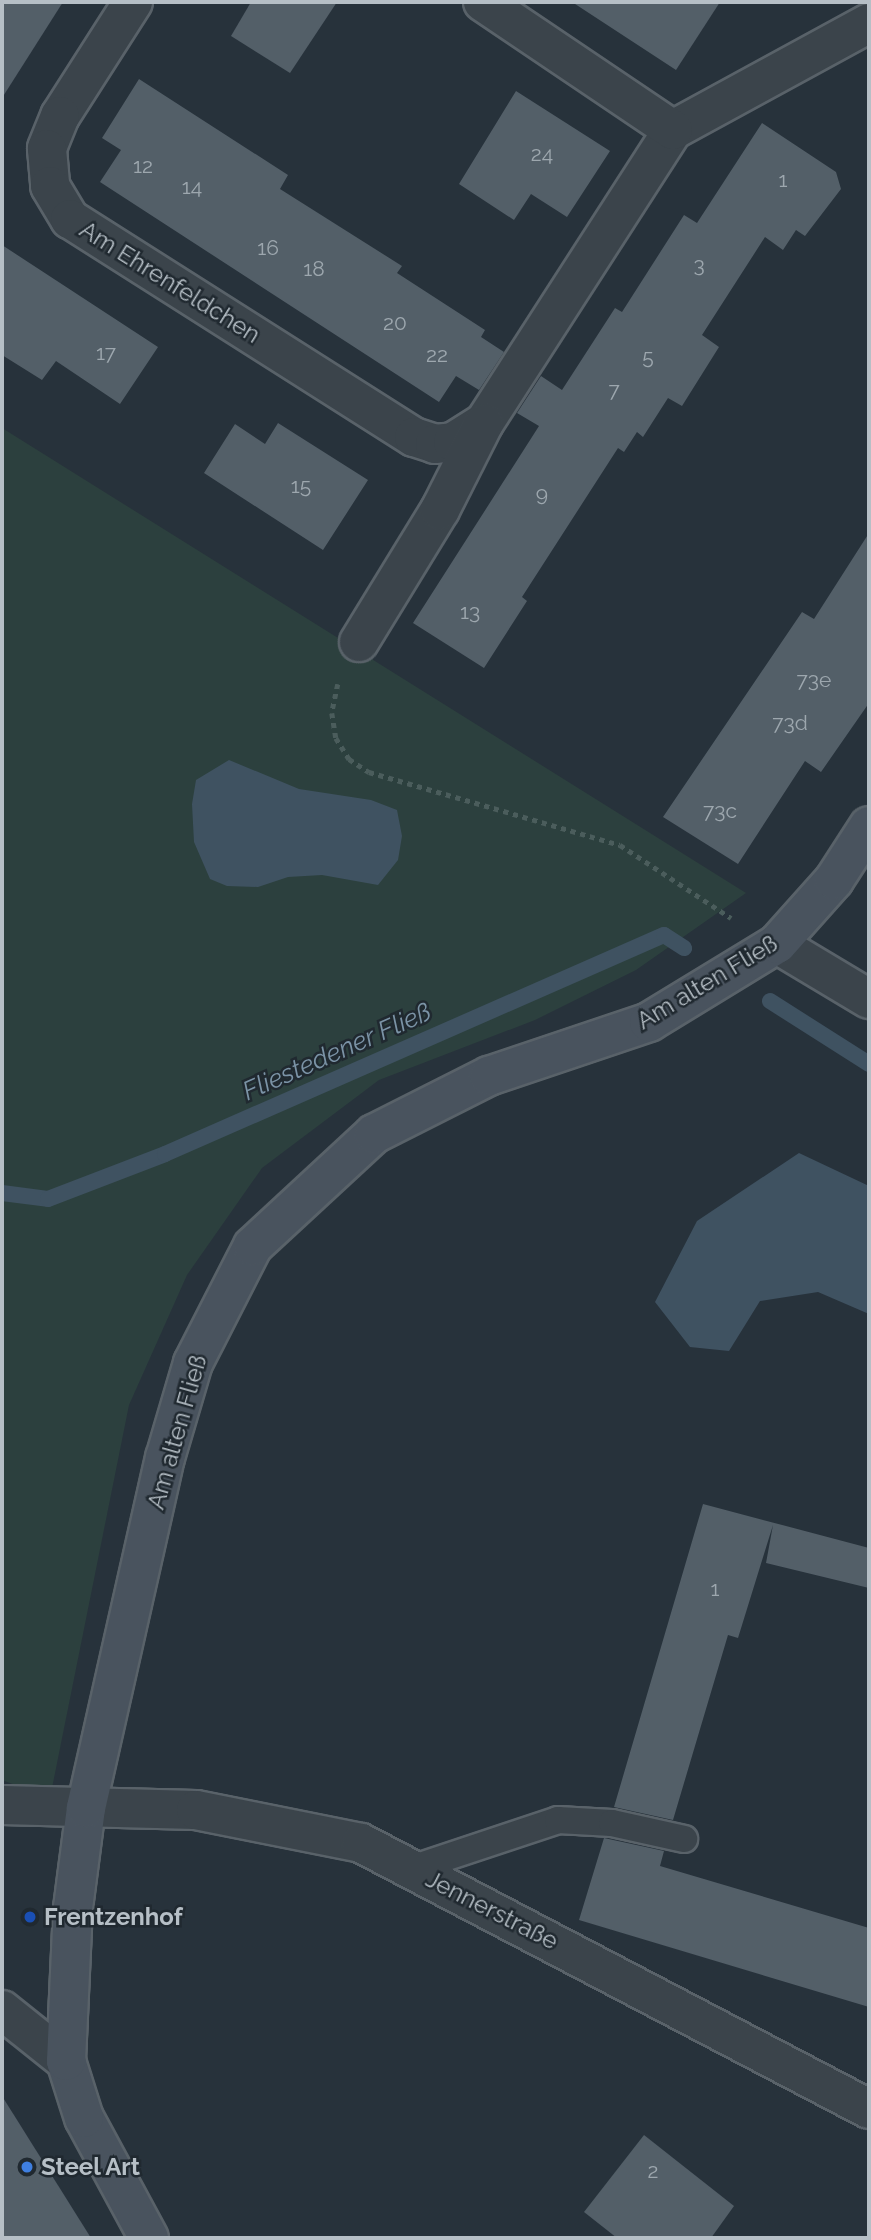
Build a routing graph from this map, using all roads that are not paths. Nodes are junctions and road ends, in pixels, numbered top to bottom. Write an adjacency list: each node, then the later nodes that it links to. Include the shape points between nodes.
1 (133, 2): 5 (street, Am Ehrenfeldchen, via 60,116 47,149 50,186 70,219 414,437 453,442)
2 (483, 2): 4 (street)
3 (869, 23): 4 (street, Am Ehrenfeldchen)
4 (673, 130): 5 (street, Am Ehrenfeldchen)
5 (484, 423): 6 (street, Am Ehrenfeldchen, via 440,510)
6 (359, 642)
7 (869, 826): 8 (main road, Am alten Fließ, via 834,880)
8 (776, 944): 9 (street); 11 (main road, Am alten Fließ, via 649,1022 489,1076 374,1134 253,1246 193,1363 182,1398)
9 (869, 999)
10 (2, 1805): 11 (street, Jennerstraße)
11 (86, 1808): 13 (street, Jennerstraße, via 196,1810 360,1843); 15 (main road, Am alten Fließ, via 73,1908)
12 (684, 1839): 13 (lane, via 612,1823 558,1820)
13 (411, 1869): 16 (street, Jennerstraße)
14 (2, 2010): 15 (street)
15 (66, 2061): 17 (main road, Am alten Fließ, via 84,2118)
16 (869, 2109)
17 (149, 2238)

